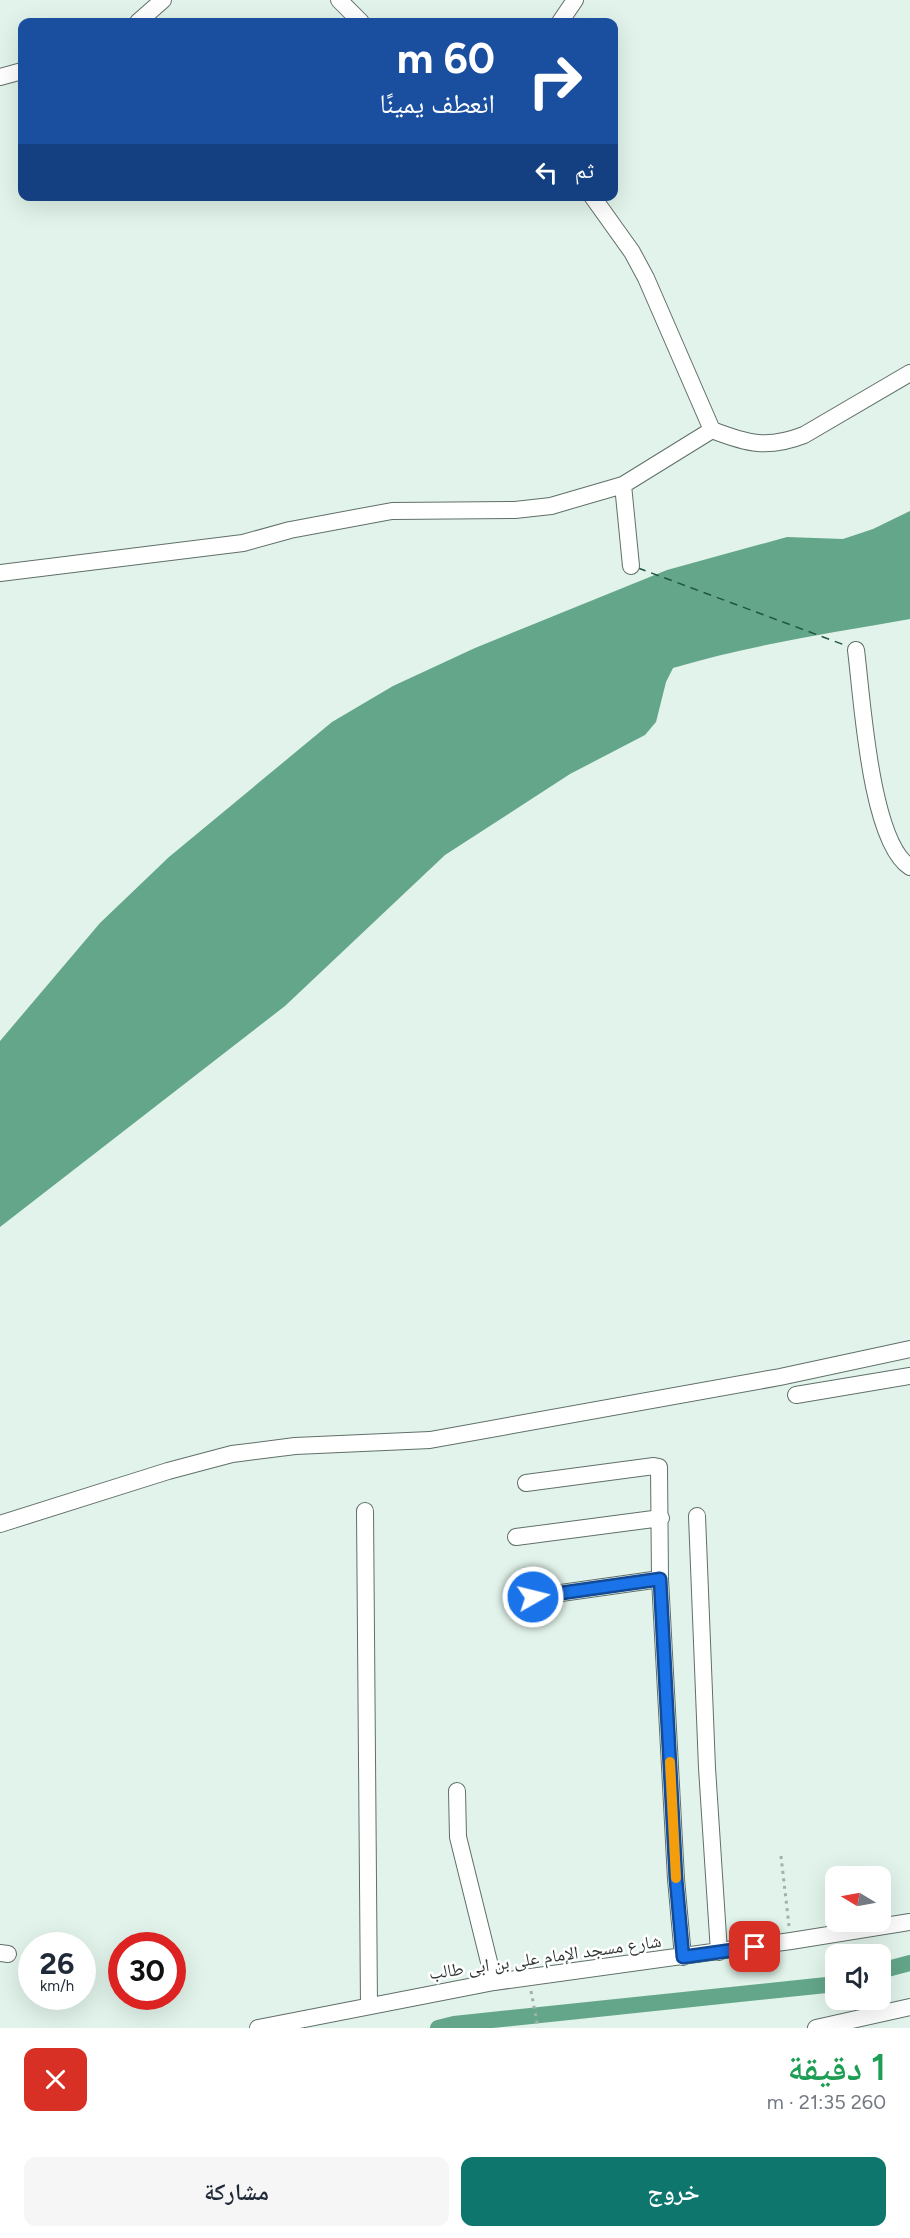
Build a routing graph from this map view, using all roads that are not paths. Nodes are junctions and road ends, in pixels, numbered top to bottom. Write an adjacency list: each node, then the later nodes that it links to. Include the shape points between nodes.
1 (163, 0): 4 (street)
2 (339, 0): 5 (street)
3 (575, 0): 6 (street)
4 (143, 18)
5 (356, 18)
6 (563, 18)
7 (18, 71): 8 (street)
8 (0, 77)
9 (596, 201): 11 (street, via 646,278)
10 (910, 373): 11 (street, via 787,442 753,444)
11 (712, 430): 12 (street)
12 (623, 485): 13 (street); 14 (street, via 551,506 392,511 243,543)
13 (631, 566)
14 (0, 573)
15 (856, 650): 16 (street, via 871,774 888,836 897,855)
16 (910, 867)
17 (910, 1348): 24 (street, via 780,1377 430,1440 295,1446 232,1454)
18 (910, 1376): 19 (street)
19 (796, 1395)
20 (526, 1483): 23 (street, via 657,1466)
21 (365, 1510): 33 (street)
22 (697, 1516): 30 (street)
23 (661, 1518): 25 (street); 26 (street)
24 (0, 1524)
25 (516, 1537)
26 (660, 1579): 27 (street); 31 (street)
27 (533, 1597)
28 (457, 1791): 32 (street, via 458,1837)
29 (910, 1922): 30 (street, شارع مسجد الإمام على بن ابى طالب)
30 (719, 1952): 31 (street, شارع مسجد الإمام على بن ابى طالب)
31 (683, 1957): 32 (street, شارع مسجد الإمام على بن ابى طالب)
32 (494, 1982): 33 (street, شارع مسجد الإمام على بن ابى طالب)
33 (369, 2005): 36 (street, شارع مسجد الإمام على بن ابى طالب)
34 (910, 2007): 35 (street)
35 (880, 2022): 37 (street)
36 (258, 2028)
37 (816, 2028)

